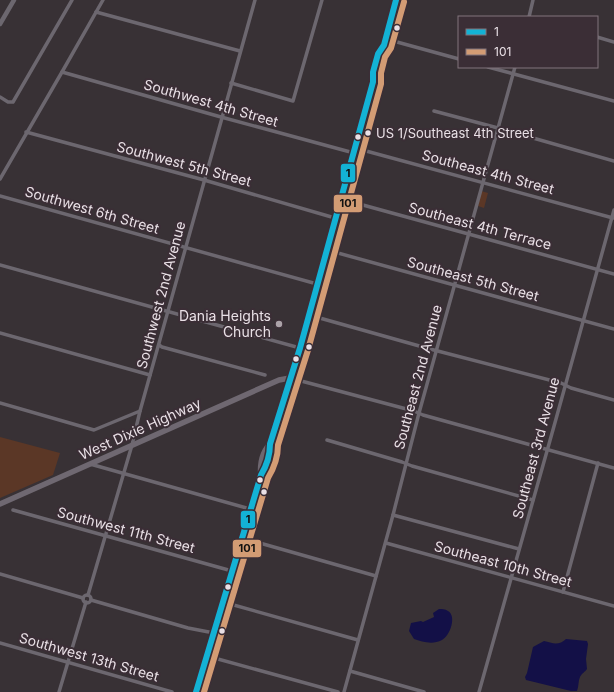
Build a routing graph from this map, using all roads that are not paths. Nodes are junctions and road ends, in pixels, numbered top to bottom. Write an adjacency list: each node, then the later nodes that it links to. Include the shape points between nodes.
1 (14, 0): 9 (street)
2 (72, 0): 22 (street, via 12,102)
3 (103, 0): 8 (street)
4 (254, 0): 15 (street, Southwest 2nd Avenue)
5 (322, 0): 21 (street, via 293,101)
6 (396, 0): 13 (main road)
7 (534, 0): 10 (street)
8 (96, 12): 15 (street); 19 (street)
9 (2, 16): 11 (street)
10 (529, 16)
11 (0, 24)
12 (598, 37): 14 (street)
13 (386, 39): 16 (street); 28 (main road, via 379,74 373,82)
14 (614, 42)
15 (240, 51): 21 (street, Southwest 2nd Avenue)
16 (458, 59)
17 (491, 68): 20 (street)
18 (515, 68): 20 (street, Southeast 2nd Avenue)
19 (62, 72): 25 (street, Southwest 4th Street); 27 (street)
20 (512, 74): 23 (street); 26 (street, Southeast 2nd Avenue)
21 (231, 83): 25 (street, Southwest 2nd Avenue)
22 (0, 97)
23 (614, 101)
24 (434, 111): 26 (street)
25 (222, 117): 28 (street, Southwest 4th Street); 31 (street, Southwest 2nd Avenue)
26 (498, 128): 29 (street); 32 (street, Southeast 2nd Avenue)
27 (26, 132): 30 (street); 31 (street, Southwest 5th Street)
28 (354, 150): 32 (street, Southeast 4th Street); 34 (main road)
29 (614, 161)
30 (0, 179)
31 (204, 180): 36 (street, Southwest 5th Street); 39 (street, Southwest 2nd Avenue)
32 (482, 183): 37 (street, Southeast 4th Street); 38 (street, Southeast 2nd Avenue)
33 (0, 196): 39 (street, Southwest 6th Street)
34 (341, 199): 36 (main road); 38 (street, Southeast 4th Terrace)
35 (614, 210): 37 (street, Southeast 3rd Avenue)
36 (336, 218): 40 (main road)
37 (613, 218): 42 (street, Southeast 3rd Avenue)
38 (468, 234): 42 (street, Southeast 4th Terrace); 45 (street, Southeast 2nd Avenue)
39 (185, 248): 44 (street, Southwest 6th Street); 46 (street, Southwest 2nd Avenue)
40 (327, 250): 44 (main road); 45 (street, Southeast 5th Street)
41 (0, 265): 46 (street)
42 (597, 270): 43 (street, Southeast 4th Terrace); 48 (street, Southeast 3rd Avenue)
43 (614, 274)
44 (317, 284): 47 (main road)
45 (454, 285): 48 (street, Southeast 5th Street); 53 (street, Southeast 2nd Avenue)
46 (168, 311): 51 (street, Southwest 2nd Avenue); 52 (street)
47 (309, 315): 52 (main road); 53 (street)
48 (583, 320): 49 (street, Southeast 5th Street); 57 (street, Southeast 3rd Avenue)
49 (614, 329)
50 (0, 333): 54 (street)
51 (158, 345): 54 (street, Southwest 2nd Avenue); 55 (street)
52 (300, 348): 56 (main road)
53 (436, 350): 57 (street); 61 (street, Southeast 2nd Avenue)
54 (150, 375): 60 (street, Southwest 2nd Avenue)
55 (265, 375)
56 (290, 378): 61 (street); 63 (main road, West Dixie Highway, via 279,380); 73 (main road, via 270,444 264,450 260,466 261,475)
57 (565, 385): 58 (street); 64 (street, Southeast 3rd Avenue)
58 (614, 400)
59 (0, 403): 60 (street, via 94,430)
60 (140, 412): 63 (street, Southwest 2nd Avenue)
61 (419, 413): 64 (street); 67 (street, Southeast 2nd Avenue)
62 (327, 440): 67 (street)
63 (132, 445): 66 (main road, West Dixie Highway); 69 (street, Southwest 2nd Avenue)
64 (548, 450): 65 (street); 70 (street, Southeast 3rd Avenue)
65 (598, 463): 68 (street); 83 (street)
66 (89, 464): 69 (street); 71 (main road, West Dixie Highway)
67 (406, 464): 70 (street); 74 (street, Southeast 2nd Avenue)
68 (614, 468)
69 (123, 474): 73 (street); 75 (street, Southwest 2nd Avenue)
70 (533, 500): 78 (street, Southeast 3rd Avenue)
71 (0, 504)
72 (13, 510): 75 (street, Southwest 11th Street)
73 (250, 510): 76 (main road)
74 (393, 515): 77 (street, Southeast 2nd Avenue); 78 (street)
75 (105, 536): 79 (street, Southwest 11th Street); 84 (street, Southwest 2nd Avenue)
76 (242, 538): 79 (main road); 81 (street)
77 (386, 543): 81 (street, Southeast 2nd Avenue); 82 (street, Southeast 10th Street)
78 (519, 549): 82 (street, Southeast 3rd Avenue)
79 (232, 571): 89 (main road)
80 (0, 574): 85 (street)
81 (376, 576): 92 (street, Southeast 2nd Avenue)
82 (511, 577): 83 (street, Southeast 10th Street); 103 (street, Southeast 3rd Avenue)
83 (563, 592): 90 (street, Southeast 10th Street)
84 (88, 595): 85 (street); 87 (street)
85 (83, 598): 88 (street)
86 (614, 599): 90 (street)
87 (90, 600): 88 (street); 91 (street)
88 (86, 602): 95 (street)
89 (223, 602): 91 (main road); 92 (street)
90 (613, 605)
91 (214, 633): 94 (main road)
92 (358, 640): 96 (street, Southeast 2nd Avenue)
93 (0, 643): 95 (street, Southwest 13th Street)
94 (207, 656): 99 (main road); 100 (street)
95 (68, 662): 97 (street); 98 (street, Southwest 13th Street)
96 (350, 671): 101 (street, Southeast 2nd Avenue); 102 (street)
97 (59, 692)
98 (172, 692)
99 (196, 692)
100 (338, 692)
101 (344, 692)
102 (424, 692)
103 (479, 692)

